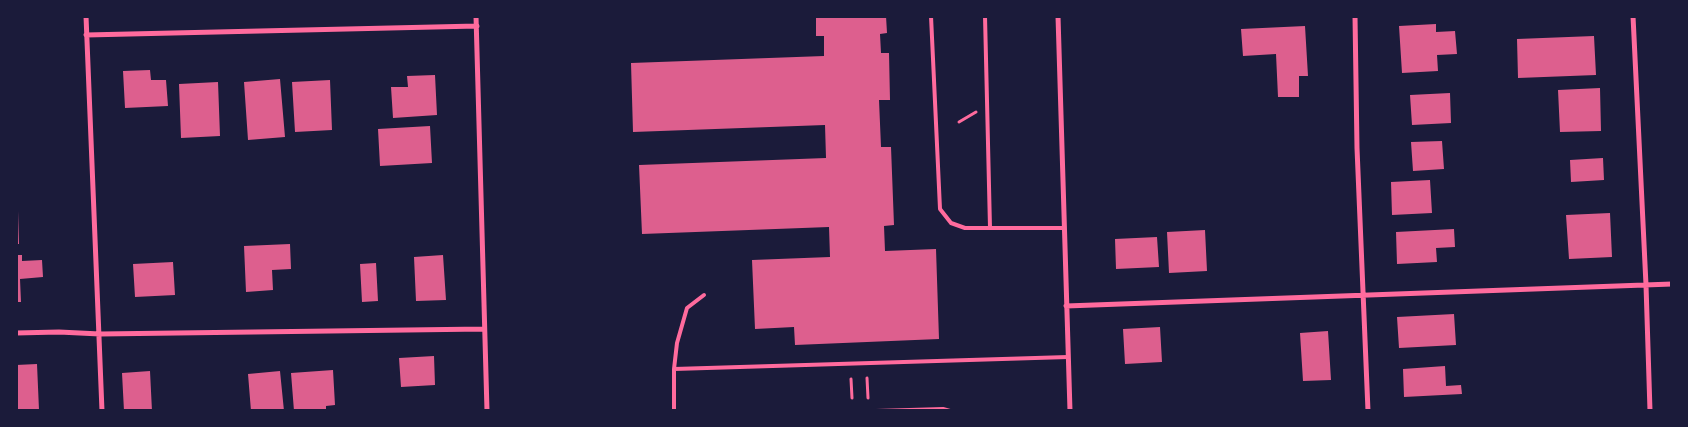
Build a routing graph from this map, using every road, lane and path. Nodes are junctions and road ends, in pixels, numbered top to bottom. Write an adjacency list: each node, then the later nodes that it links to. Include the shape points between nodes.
1 (86, 16): 9 (street)
2 (476, 16): 8 (street)
3 (931, 16): 12 (lane, via 940,209 950,223 965,228)
4 (985, 16): 12 (lane)
5 (1058, 16): 13 (street)
6 (1355, 16): 17 (street)
7 (1633, 16): 15 (street)
8 (477, 26): 9 (street); 19 (street)
9 (86, 36): 21 (street)
10 (978, 110): 11 (path)
11 (959, 122)
12 (990, 228): 13 (lane)
13 (1064, 228): 18 (street)
14 (1672, 284): 15 (street)
15 (1646, 285): 17 (street); 35 (street)
16 (704, 296): 23 (lane, via 687,308)
17 (1363, 296): 18 (street); 34 (street)
18 (1066, 306): 22 (street)
19 (484, 329): 21 (street); 29 (street)
20 (16, 334): 21 (street)
21 (100, 334): 28 (street)
22 (1068, 357): 23 (lane); 33 (street)
23 (674, 369): 30 (lane)
24 (866, 378): 27 (path)
25 (851, 379): 26 (path)
26 (852, 398)
27 (868, 398)
28 (102, 411)
29 (487, 411)
30 (674, 411)
31 (876, 411): 32 (lane)
32 (950, 411)
33 (1070, 411)
34 (1368, 411)
35 (1650, 411)

